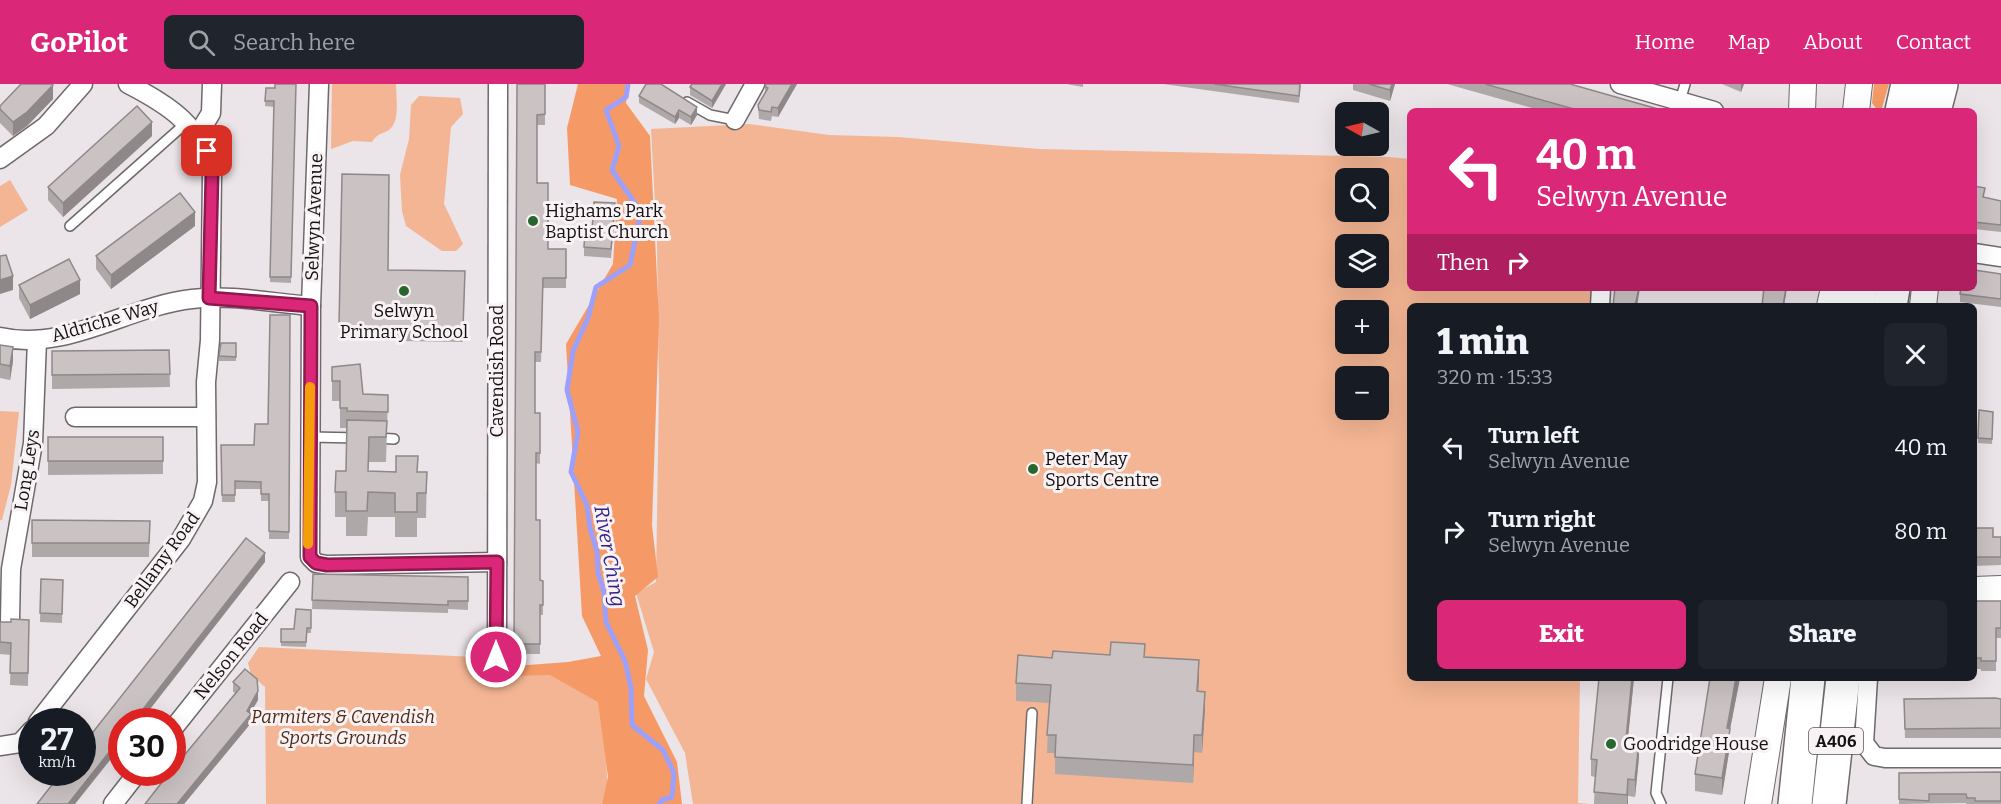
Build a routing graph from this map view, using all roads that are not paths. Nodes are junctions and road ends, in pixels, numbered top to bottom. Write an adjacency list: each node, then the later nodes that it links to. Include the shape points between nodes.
1 (83, 84): 21 (street, via 46,126)
2 (212, 84): 20 (street, via 211,113)
3 (319, 84): 26 (street, Selwyn Avenue)
4 (498, 84): 33 (street, Cavendish Road)
5 (755, 84): 19 (street)
6 (1620, 84): 12 (street)
7 (1803, 84): 15 (street)
8 (1859, 84): 16 (street)
9 (1908, 84): 17 (highway)
10 (1941, 84): 18 (highway)
11 (136, 86): 20 (street)
12 (1682, 92): 14 (street)
13 (674, 94): 19 (lane, via 710,115)
14 (1709, 108)
15 (1802, 108)
16 (1856, 108)
17 (1903, 108)
18 (1935, 108)
19 (735, 120)
20 (192, 130): 22 (lane); 25 (street, via 207,151 212,174)
21 (0, 159)
22 (70, 226)
23 (1977, 253): 24 (street)
24 (2001, 257)
25 (209, 298): 26 (street, Aldriche Way); 28 (street, Aldriche Way, via 166,304); 30 (street, Bellamy Road)
26 (311, 306): 31 (street, Selwyn Avenue)
27 (0, 337): 28 (street, Aldriche Way)
28 (36, 340): 37 (street, Long Leys, via 33,443)
29 (75, 417): 30 (street)
30 (206, 417): 45 (street, Bellamy Road, via 207,482 194,520)
31 (309, 437): 32 (lane); 33 (street, Selwyn Avenue, via 308,549 316,563)
32 (394, 439)
33 (497, 562): 39 (street, Cavendish Road)
34 (290, 582): 46 (street, Nelson Road)
35 (2001, 589): 36 (street)
36 (1977, 590)
37 (5, 599): 38 (street, Long Leys)
38 (10, 620)
39 (496, 657)
40 (1668, 681): 54 (lane, via 1656,793)
41 (1778, 681): 55 (street)
42 (1808, 681): 56 (highway, A406)
43 (1843, 681): 57 (highway, A406)
44 (1868, 681): 50 (street, via 1864,743 1874,756)
45 (49, 708)
46 (186, 712)
47 (1032, 713): 53 (lane)
48 (18, 743): 49 (street)
49 (0, 746)
50 (2001, 758)
51 (127, 786): 52 (street)
52 (113, 804)
53 (1027, 804)
54 (1661, 804)
55 (1758, 804)
56 (1795, 804)
57 (1829, 804)

